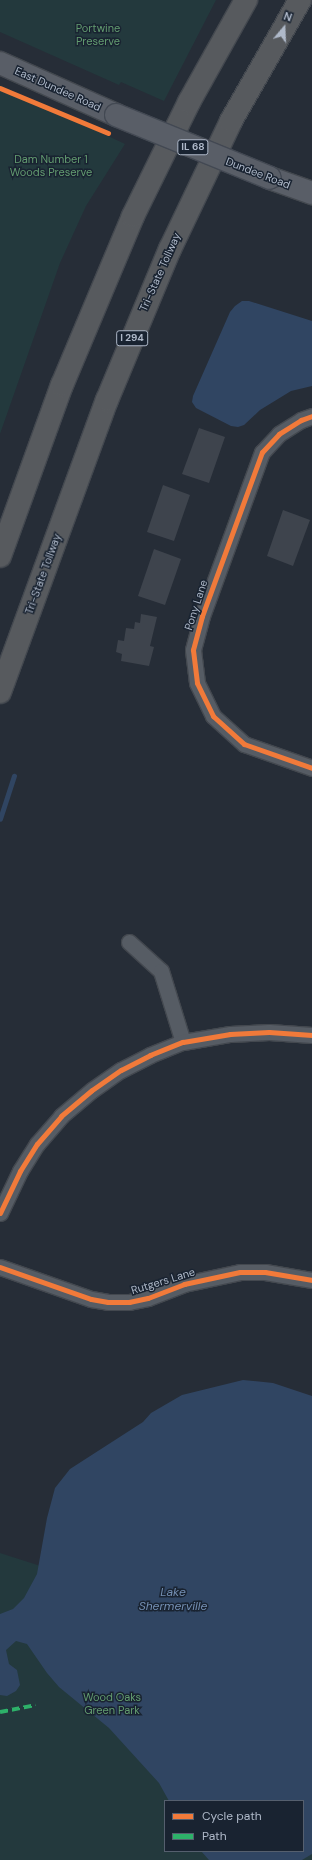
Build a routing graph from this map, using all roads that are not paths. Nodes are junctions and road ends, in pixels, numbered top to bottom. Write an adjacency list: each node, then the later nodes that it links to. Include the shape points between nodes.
1 (246, 0): 7 (highway, via 189,102 133,216 62,385)
2 (300, 0): 8 (highway, Tri-State Tollway / I 294, via 231,121 170,249 107,400)
3 (0, 63): 4 (main road, East Dundee Road / IL 68)
4 (116, 115): 5 (main road, Dundee Road / IL 68, bridge)
5 (312, 193)
6 (312, 416): 9 (street, Pony Lane, via 279,434 262,452 192,650 197,684 213,716 244,744)
7 (0, 556)
8 (0, 692)
9 (312, 768)
10 (129, 942): 12 (street, via 161,971)
11 (312, 1035): 12 (street, via 268,1032 230,1034)
12 (183, 1042): 13 (street, via 121,1070 61,1116 37,1144 20,1171)
13 (0, 1213)
14 (0, 1267): 15 (street, Rutgers Lane, via 91,1299 108,1302 129,1302 184,1284 240,1272 265,1272)
15 (312, 1280)

